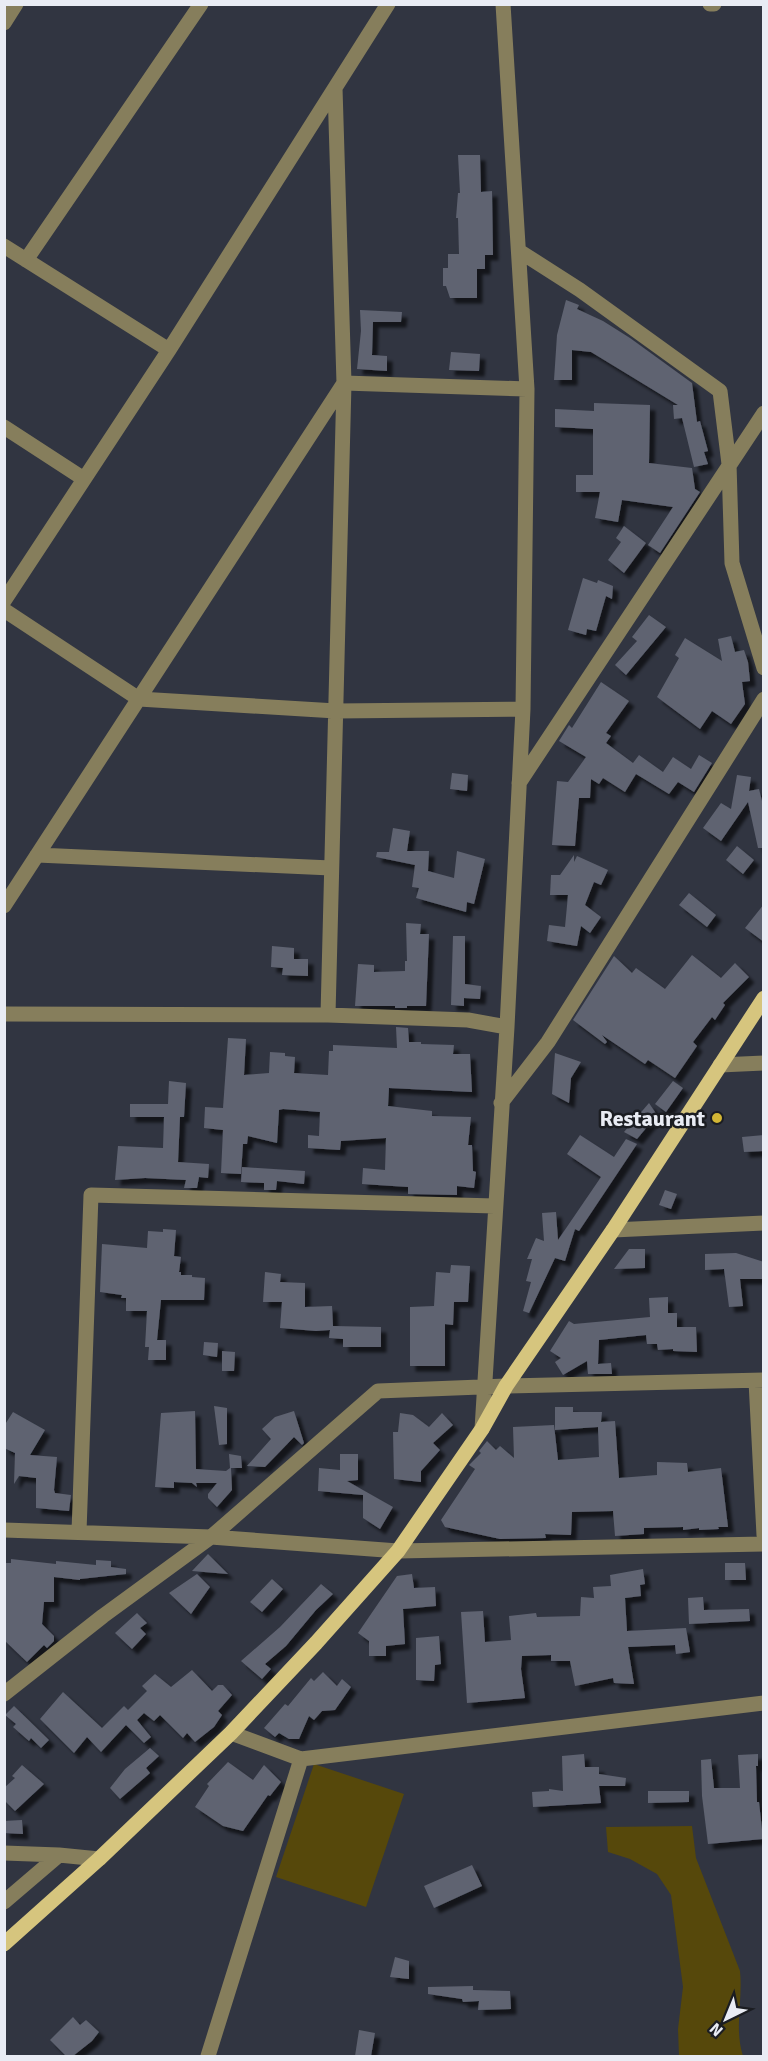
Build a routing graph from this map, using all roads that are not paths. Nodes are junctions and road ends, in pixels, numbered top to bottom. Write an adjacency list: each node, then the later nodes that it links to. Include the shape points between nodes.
1 (16, 4): 5 (street)
2 (201, 4): 9 (street)
3 (388, 4): 6 (street)
4 (502, 4): 8 (street)
5 (4, 23)
6 (335, 88): 10 (street); 11 (street)
7 (4, 246): 9 (street)
8 (519, 251): 12 (street); 15 (street, via 720,391)
9 (26, 260): 10 (street)
10 (169, 350): 16 (street)
11 (344, 383): 12 (street); 20 (street); 23 (street)
12 (527, 389): 22 (street)
13 (764, 412): 15 (street)
14 (4, 427): 16 (street)
15 (729, 464): 19 (street, via 732,563); 24 (street)
16 (84, 479): 17 (street)
17 (4, 601)
18 (4, 610): 20 (street)
19 (764, 668)
20 (139, 699): 23 (street); 25 (street)
21 (764, 699): 34 (street, via 548,1042)
22 (523, 709): 23 (street); 24 (street)
23 (336, 711): 26 (street)
24 (519, 783): 31 (street)
25 (37, 855): 26 (street); 27 (street)
26 (331, 868): 30 (street)
27 (4, 906)
28 (764, 998): 33 (main road)
29 (4, 1014): 30 (street)
30 (328, 1015): 31 (street, via 468,1020)
31 (507, 1028): 34 (street)
32 (764, 1063): 33 (street)
33 (720, 1065): 37 (main road)
34 (501, 1103): 35 (street)
35 (495, 1206): 40 (street); 43 (street, via 91,1195)
36 (764, 1223): 37 (street)
37 (613, 1230): 39 (main road)
38 (760, 1381): 39 (street); 44 (street)
39 (506, 1386): 40 (street); 41 (main road)
40 (484, 1388): 41 (street); 45 (street, via 378,1391)
41 (482, 1430): 47 (main road)
42 (4, 1530): 43 (street)
43 (79, 1532): 45 (street)
44 (764, 1535)
45 (211, 1538): 47 (street); 48 (street)
46 (764, 1544): 47 (street)
47 (398, 1551): 50 (main road)
48 (4, 1694)
49 (764, 1703): 51 (street)
50 (231, 1733): 51 (street); 54 (main road)
51 (301, 1759): 57 (street)
52 (4, 1853): 53 (street)
53 (60, 1854): 54 (street); 55 (street)
54 (99, 1859): 56 (main road)
55 (4, 1902)
56 (4, 1944)
57 (208, 2056)

